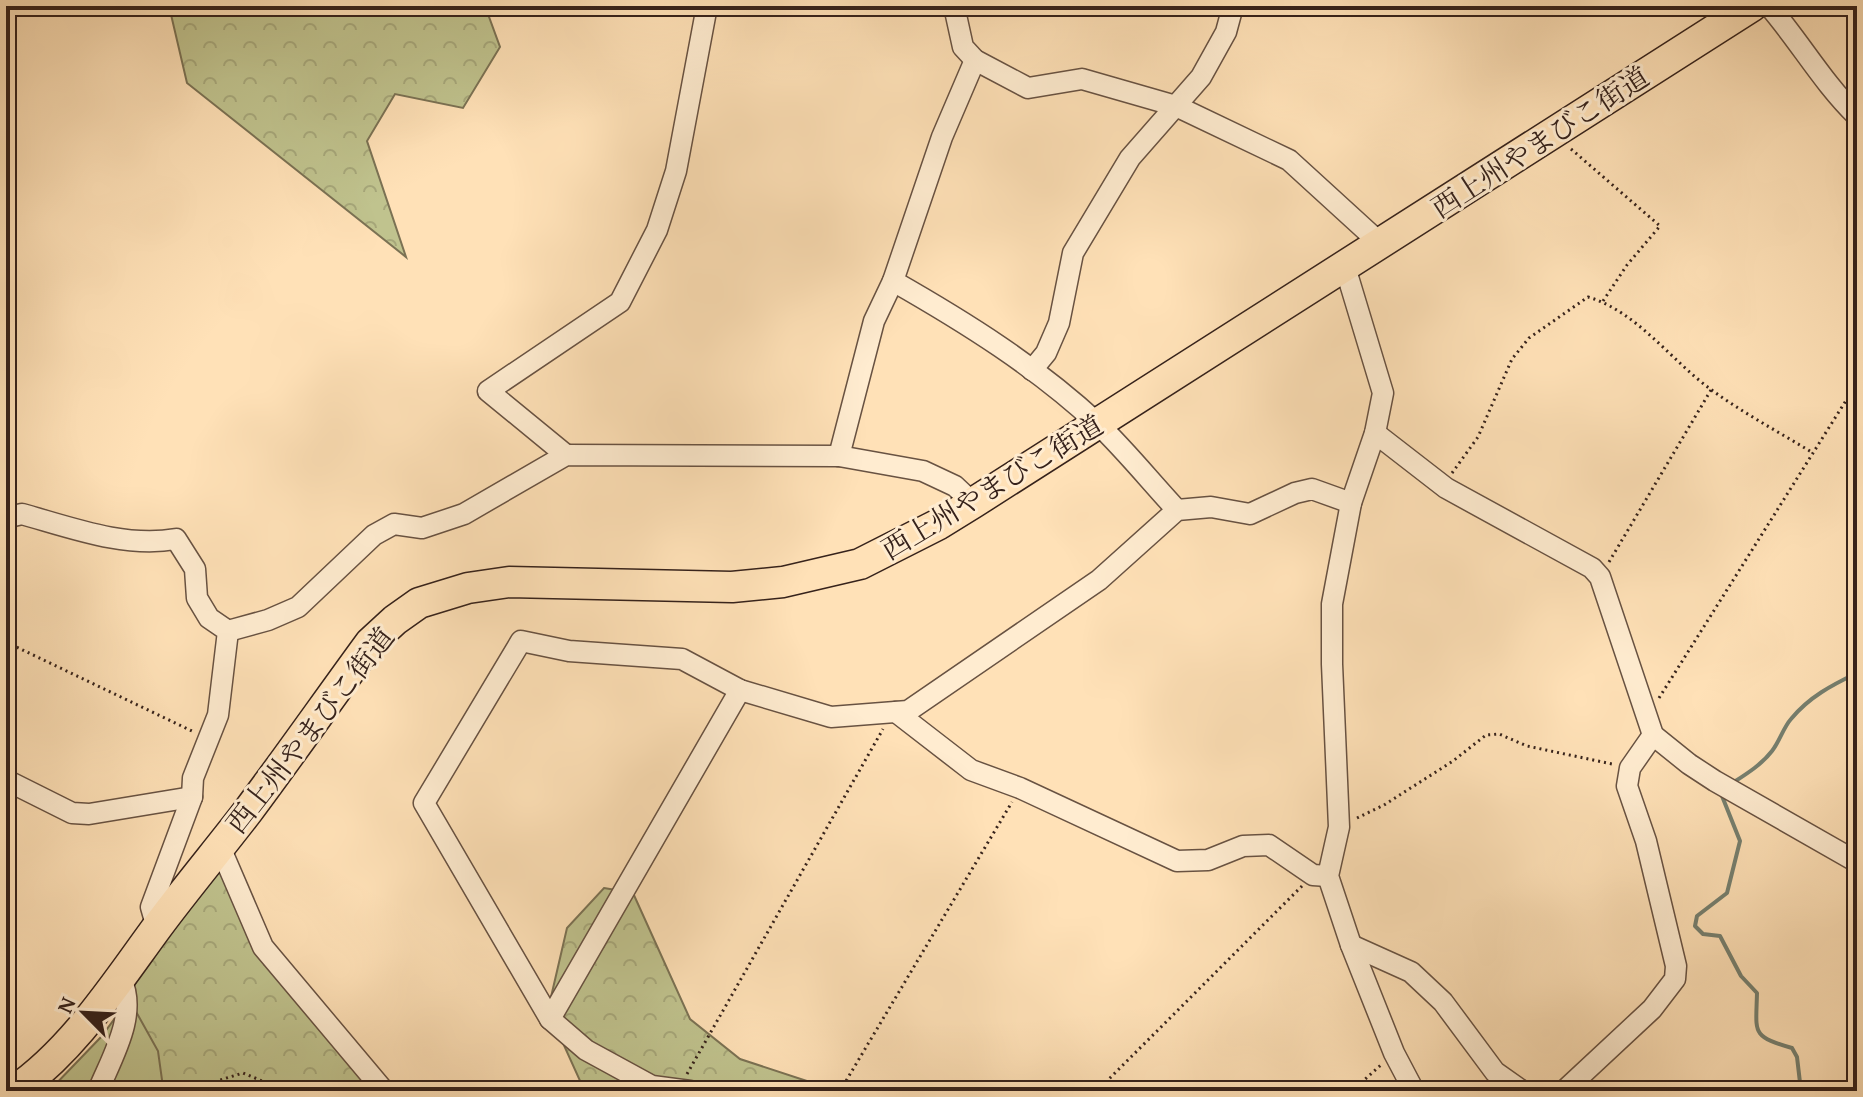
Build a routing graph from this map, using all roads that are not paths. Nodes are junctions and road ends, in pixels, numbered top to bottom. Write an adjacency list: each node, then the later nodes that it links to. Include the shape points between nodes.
1 (707, 6): 15 (street, via 676,171 657,230 620,302 488,391)
2 (954, 6): 6 (street, via 963,47)
3 (1233, 6): 7 (street, via 1226,32 1201,77)
4 (1752, 6): 9 (highway, 西上州やまびこ街道)
5 (1769, 6): 8 (street)
6 (975, 60): 7 (street, via 1028,88 1082,79); 11 (street, via 942,137)
7 (1176, 106): 9 (street, via 1289,160); 12 (street, via 1130,158 1073,253 1059,323)
8 (1857, 116)
9 (1381, 244): 10 (highway, 西上州やまびこ街道)
10 (1345, 267): 13 (highway, 西上州やまびこ街道); 14 (street, via 1383,393)
11 (893, 281): 12 (street, via 966,322); 16 (street, via 874,321)
12 (1032, 370): 13 (street)
13 (1098, 424): 17 (highway, 西上州やまびこ街道); 19 (street)
14 (1375, 433): 18 (street); 24 (street, via 1443,485 1592,568 1600,577)
15 (566, 455): 16 (street); 21 (street, via 464,514 422,528 394,524 374,535 298,607)
16 (839, 456): 17 (street, via 923,471 955,486)
17 (973, 503): 27 (highway, 西上州やまびこ街道, via 860,564 783,582 732,587 509,582 419,603 370,643)
18 (1351, 503): 19 (street, via 1312,489 1250,514 1211,507); 29 (street, via 1332,604 1339,827)
19 (1177, 510): 23 (street, via 1099,580 908,711)
20 (6, 524): 21 (street, via 9,517 22,514 116,538 155,543 176,539 195,569 197,598 209,618)
21 (228, 631): 26 (street, via 218,715 193,778)
22 (740, 690): 23 (street, via 831,717); 33 (street); 33 (street, via 682,659 569,651 521,641 424,803)
23 (896, 712): 29 (street, via 971,770 1177,861 1208,860 1243,846 1269,845)
24 (1651, 726): 28 (street, via 1689,764); 40 (street, via 1627,786 1646,841 1675,979 1652,1009)
25 (6, 780): 26 (street, via 72,813)
26 (192, 797): 30 (street, via 151,907)
27 (220, 847): 30 (highway, 西上州やまびこ街道); 37 (street, via 263,947)
28 (1857, 862)
29 (1320, 876): 31 (street)
30 (157, 928): 32 (highway, 西上州やまびこ街道)
31 (1351, 945): 38 (street); 39 (street, via 1411,972 1443,1002 1495,1072)
32 (121, 979): 34 (highway, 西上州やまびこ街道, via 79,1030); 36 (street, via 128,993 124,1027)
33 (550, 1019): 35 (street, via 586,1050 652,1086)
34 (16, 1081)
35 (684, 1089)
36 (98, 1091)
37 (384, 1091)
38 (1414, 1091)
39 (1522, 1091)
40 (1564, 1091)

